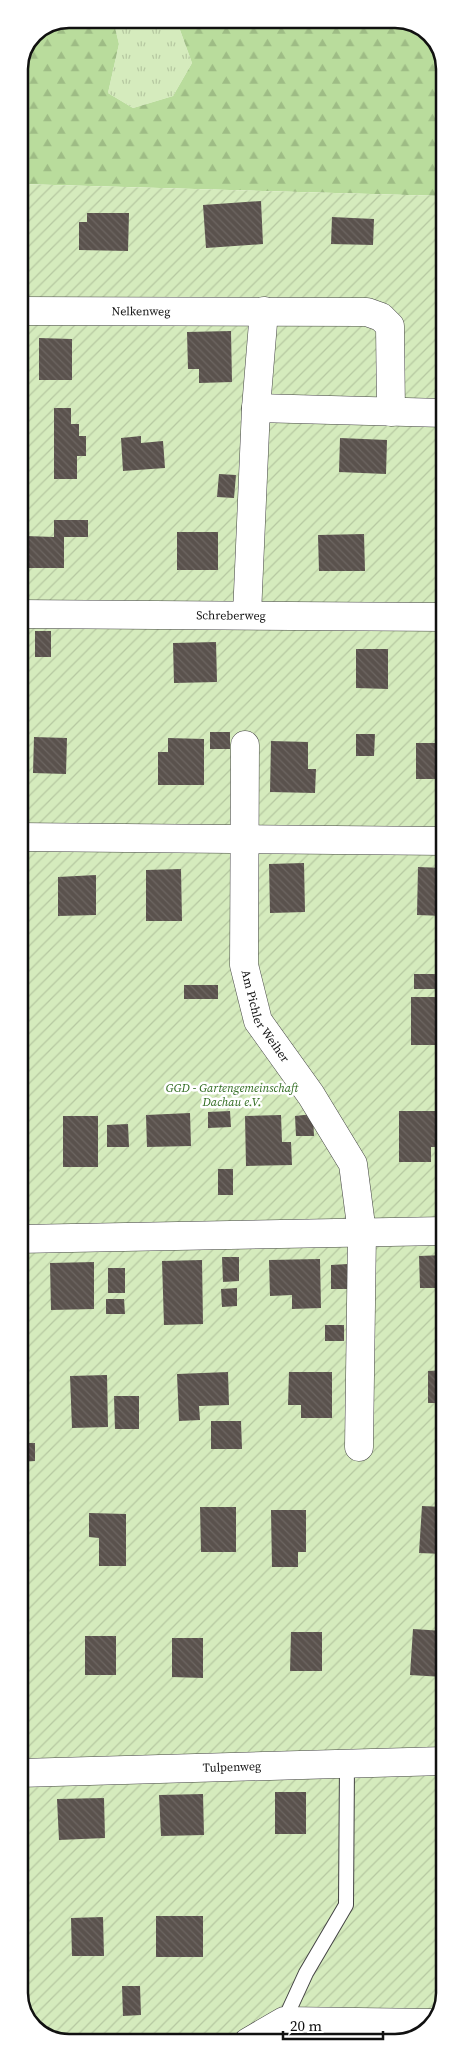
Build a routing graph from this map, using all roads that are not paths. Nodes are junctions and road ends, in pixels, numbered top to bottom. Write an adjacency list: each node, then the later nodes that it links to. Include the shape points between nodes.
1 (28, 311): 2 (street, Nelkenweg)
2 (264, 311): 3 (street); 4 (street, Nelkenweg, via 367,312 381,317 390,326)
3 (256, 408): 4 (street); 7 (street)
4 (391, 412): 5 (street)
5 (436, 413)
6 (28, 614): 7 (street, Schreberweg)
7 (247, 615): 8 (street, Schreberweg)
8 (436, 617)
9 (245, 745): 11 (street, Am Pichler Weiher)
10 (28, 837): 11 (street)
11 (244, 840): 12 (street); 14 (street, Am Pichler Weiher, via 244,965 258,1021 311,1095 353,1164)
12 (436, 841)
13 (436, 1231): 14 (street)
14 (362, 1233): 15 (street); 16 (street, Am Pichler Weiher)
15 (28, 1240)
16 (359, 1446)
17 (436, 1761): 18 (street, Tulpenweg)
18 (347, 1764): 19 (street, Tulpenweg); 20 (lane, via 346,1905 306,1973)
19 (28, 1774)
20 (284, 2022): 21 (street); 22 (street)
21 (422, 2023)
22 (263, 2034)

